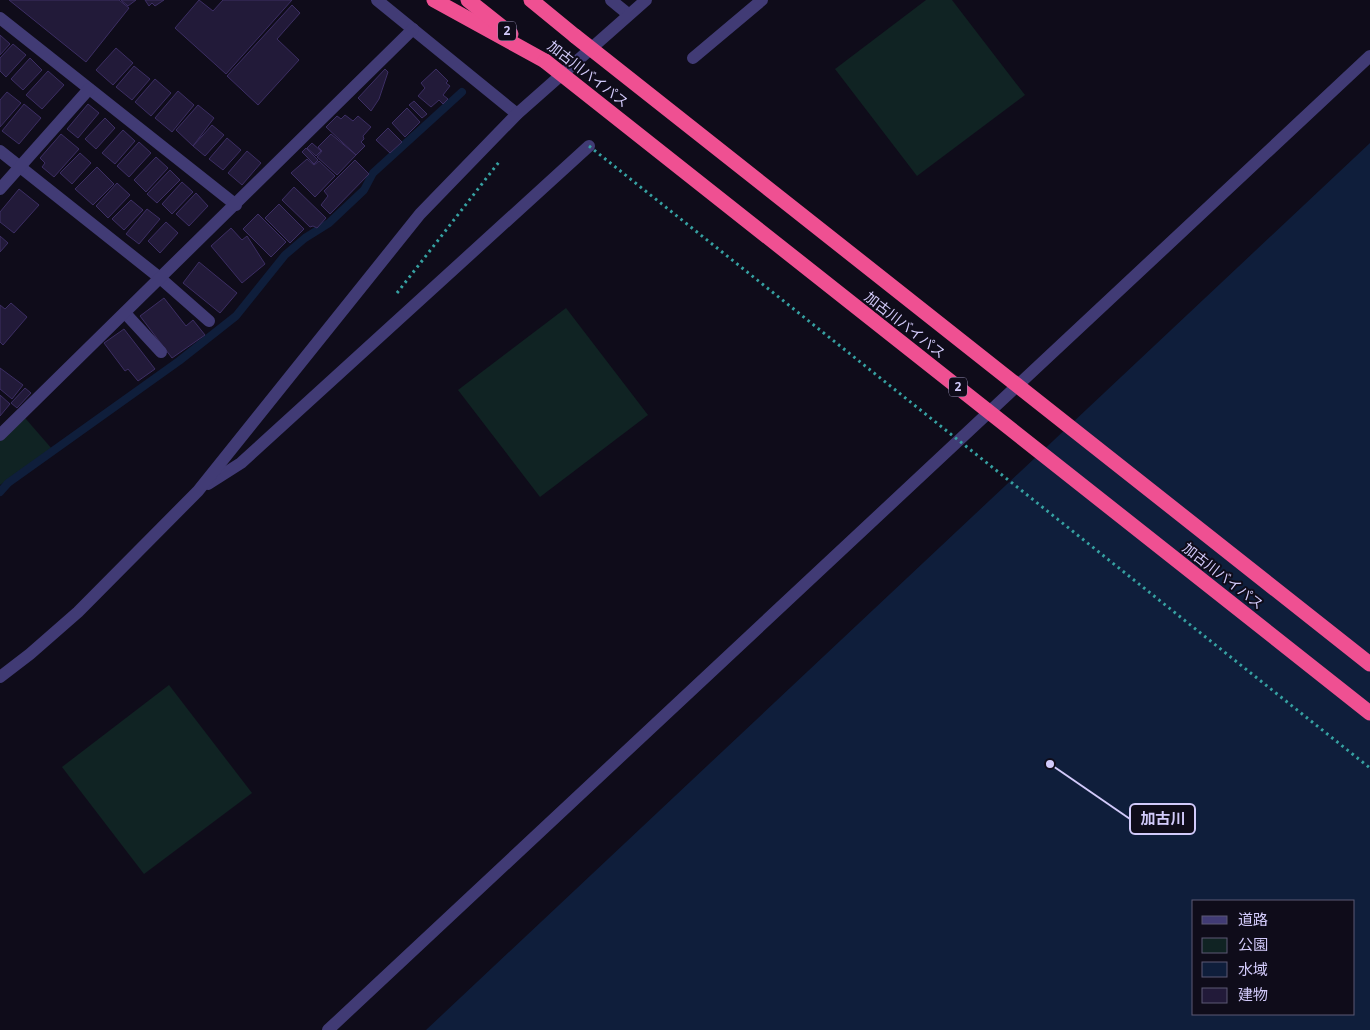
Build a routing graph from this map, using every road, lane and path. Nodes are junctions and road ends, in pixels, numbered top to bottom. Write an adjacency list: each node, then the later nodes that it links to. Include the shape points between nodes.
1 (376, 0): 10 (street)
2 (434, 0): 13 (highway)
3 (468, 0): 13 (highway, 加古川バイパス / 2)
4 (531, 0): 29 (highway, 加古川バイパス, bridge)
5 (611, 0): 8 (street)
6 (646, 0): 8 (street)
7 (762, 0): 12 (street)
8 (628, 14): 15 (street)
9 (0, 18): 14 (street)
10 (413, 29): 15 (street); 21 (street)
11 (1370, 56): 33 (street)
12 (692, 58)
13 (545, 61): 31 (highway, 加古川バイパス / 2, bridge)
14 (89, 89): 19 (street); 21 (street)
15 (517, 114): 16 (street)
16 (494, 138): 23 (path, via 508,151 397,294); 28 (street, via 420,214)
17 (588, 146): 23 (street); 32 (path, bridge)
18 (0, 151): 19 (street)
19 (19, 166): 20 (street); 22 (street)
20 (0, 189)
21 (236, 205): 22 (street)
22 (160, 278): 24 (street); 25 (street)
23 (411, 308): 28 (street, via 240,463)
24 (125, 312): 26 (street); 27 (street)
25 (208, 321)
26 (161, 352)
27 (0, 435)
28 (198, 491): 30 (street, via 78,612)
29 (1370, 664)
30 (0, 677)
31 (1370, 713)
32 (1370, 768)
33 (328, 1030)

